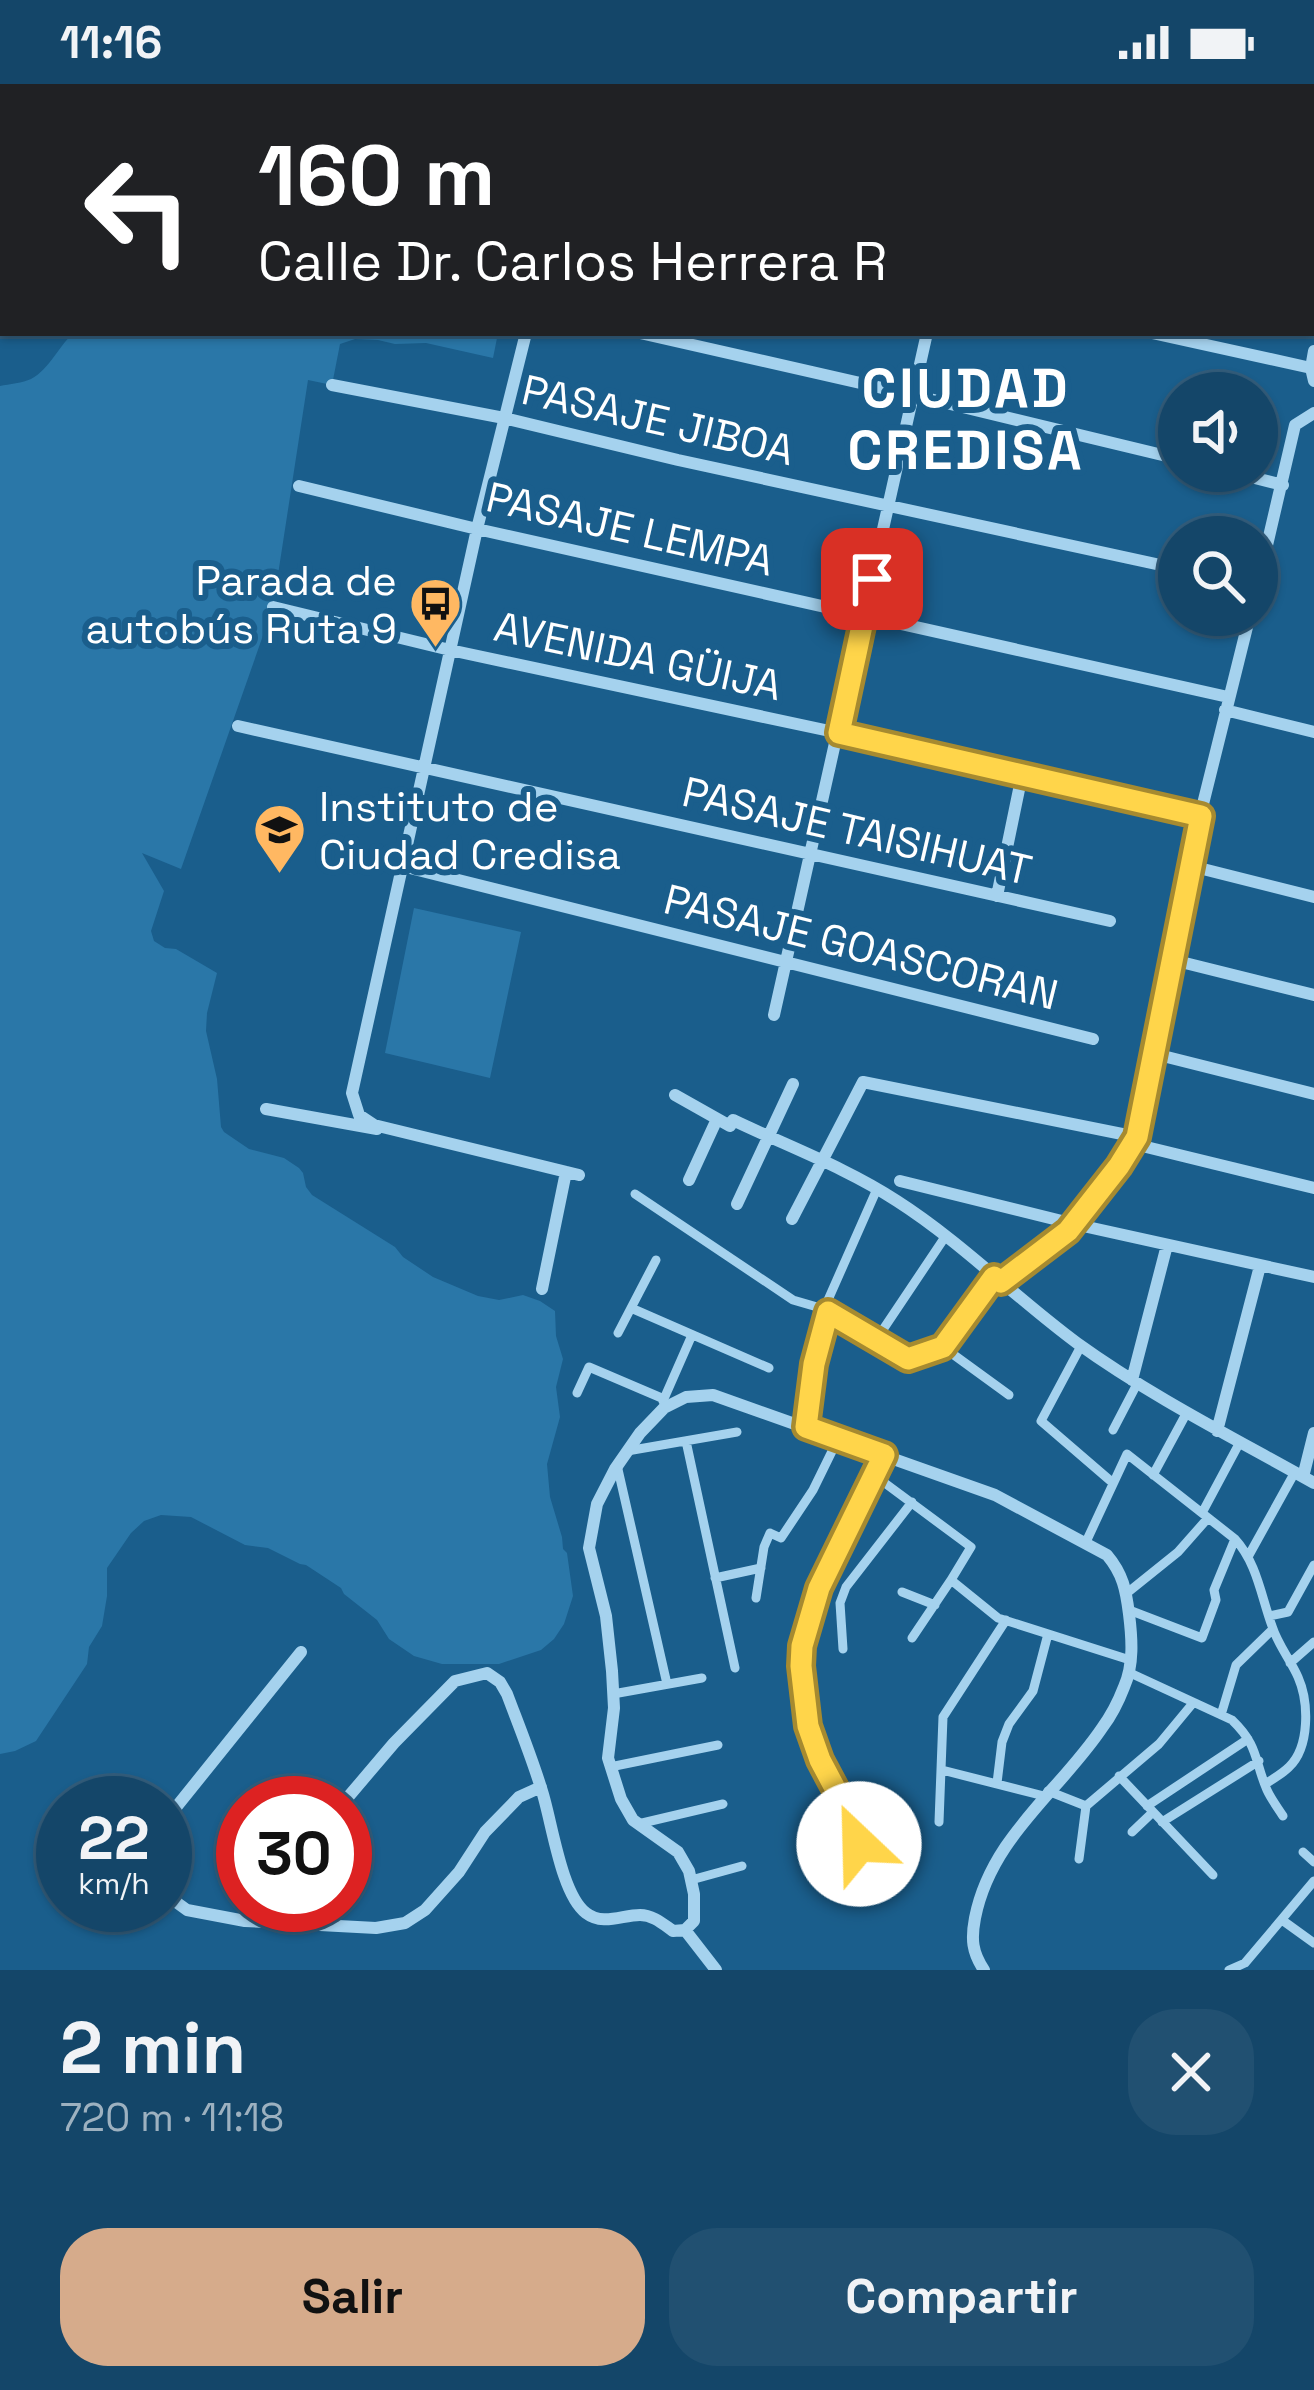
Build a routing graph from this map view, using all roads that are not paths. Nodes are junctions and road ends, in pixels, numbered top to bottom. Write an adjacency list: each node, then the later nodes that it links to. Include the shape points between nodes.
1 (525, 336): 10 (street)
2 (653, 336): 8 (street)
3 (926, 336): 8 (street)
4 (1164, 336): 6 (street)
5 (1314, 351): 6 (street)
6 (1312, 374)
7 (332, 385): 10 (street, PASAJE JIBOA)
8 (913, 394): 11 (street); 15 (street)
9 (1314, 413): 13 (street, via 1295,425)
10 (504, 418): 15 (street, PASAJE JIBOA); 17 (street)
11 (1158, 454)
12 (1278, 483): 13 (street)
13 (1282, 484): 16 (street)
14 (299, 486): 17 (street, PASAJE LEMPA)
15 (888, 507): 18 (street, PASAJE JIBOA); 20 (street)
16 (1274, 516)
17 (476, 529): 20 (street, PASAJE LEMPA); 22 (street)
18 (1158, 565)
19 (273, 607): 22 (street, AVENIDA GÜIJA)
20 (864, 615): 23 (street, PASAJE LEMPA); 26 (street)
21 (1244, 636): 23 (street)
22 (450, 650): 26 (street, AVENIDA GÜIJA); 27 (street)
23 (1226, 703): 25 (street, PASAJE LEMPA); 29 (street)
24 (238, 726): 27 (street, PASAJE TAISIHUAT)
25 (1314, 732)
26 (839, 733): 28 (street, AVENIDA GÜIJA); 30 (street)
27 (424, 767): 30 (street, PASAJE TAISIHUAT); 31 (street)
28 (1022, 775): 29 (street, AVENIDA GÜIJA); 33 (street)
29 (1201, 816): 32 (street)
30 (811, 854): 33 (street, PASAJE TAISIHUAT); 37 (street)
31 (403, 866): 37 (street, PASAJE GOASCORAN); 47 (street, via 352,1093 359,1114)
32 (1191, 866): 34 (street); 36 (street)
33 (997, 896): 35 (street, PASAJE TAISIHUAT)
34 (1314, 897)
35 (1110, 921)
36 (1173, 960): 38 (street); 41 (street)
37 (786, 962): 39 (street); 40 (street, PASAJE GOASCORAN)
38 (1314, 994)
39 (774, 1015)
40 (1093, 1040)
41 (1155, 1054): 43 (street); 49 (street)
42 (793, 1084): 48 (street)
43 (1314, 1094)
44 (675, 1095): 46 (street)
45 (266, 1109): 47 (street)
46 (717, 1119): 48 (street); 51 (street)
47 (403, 1134): 65 (street, via 573,1174)
48 (767, 1137): 50 (street); 56 (street)
49 (1136, 1141): 50 (street, via 863,1082); 53 (street); 58 (street)
50 (820, 1162): 54 (street); 57 (street)
51 (689, 1180)
52 (900, 1181): 58 (street)
53 (1314, 1188)
54 (878, 1189): 59 (street); 67 (lane)
55 (635, 1194): 67 (lane, via 793,1300)
56 (737, 1204)
57 (792, 1219)
58 (1074, 1224): 60 (street); 64 (street)
59 (945, 1237): 64 (street); 70 (lane)
60 (1167, 1245): 62 (street); 74 (street)
61 (656, 1260): 66 (lane)
62 (1260, 1266): 63 (street); 82 (street)
63 (1314, 1277)
64 (998, 1280): 71 (street); 72 (lane)
65 (542, 1289)
66 (631, 1308): 68 (lane); 69 (lane)
67 (826, 1311): 70 (lane); 80 (lane)
68 (618, 1333)
69 (692, 1335): 73 (lane); 77 (lane)
70 (876, 1340): 72 (lane, via 908,1359)
71 (1081, 1346): 74 (street); 94 (lane, via 1041,1421)
72 (943, 1347): 76 (lane)
73 (769, 1368)
74 (1134, 1382): 78 (street); 81 (lane)
75 (577, 1393): 77 (lane, via 589,1367)
76 (1009, 1395)
77 (664, 1399): 79 (lane)
78 (1186, 1414): 82 (street); 91 (lane)
79 (656, 1417): 80 (street, via 686,1397 713,1395); 88 (street)
80 (806, 1427): 85 (street)
81 (1113, 1430)
82 (1217, 1431): 87 (street)
83 (736, 1432): 86 (lane)
84 (1314, 1433): 93 (street)
85 (838, 1438): 89 (street); 101 (lane, via 781,1538 770,1533)
86 (686, 1441): 88 (lane); 102 (lane)
87 (1240, 1442): 93 (street); 96 (lane)
88 (627, 1451): 90 (street)
89 (884, 1455): 92 (street); 98 (street, via 995,1495)
90 (617, 1466): 122 (lane); 124 (street, via 597,1504 589,1548)
91 (1154, 1474): 94 (lane, via 1127,1454); 96 (lane)
92 (874, 1475): 95 (lane); 147 (street, via 819,1588 801,1666 808,1726)
93 (1304, 1477): 99 (lane)
94 (1113, 1483): 98 (lane)
95 (912, 1502): 103 (lane, via 970,1547); 115 (lane, via 846,1587)
96 (1205, 1516): 97 (lane); 105 (lane, via 1178,1552)
97 (1235, 1539): 99 (lane); 108 (lane, via 1202,1638)
98 (1086, 1542): 105 (street, via 1107,1555)
99 (1249, 1555): 109 (lane)
100 (1314, 1565): 109 (lane, via 1288,1612)
101 (761, 1568): 102 (lane); 106 (lane)
102 (716, 1578): 119 (lane)
103 (951, 1580): 107 (lane); 110 (lane)
104 (902, 1592): 107 (lane)
105 (1127, 1593): 108 (street)
106 (756, 1598)
107 (935, 1605): 113 (lane)
108 (1129, 1610): 118 (street)
109 (1269, 1616): 111 (lane)
110 (1006, 1621): 112 (lane); 131 (lane, via 943,1717)
111 (1273, 1629): 117 (lane); 126 (lane, via 1236,1665)
112 (1048, 1634): 118 (lane); 134 (lane, via 1033,1691 1002,1742)
113 (912, 1638)
114 (1314, 1642): 117 (lane)
115 (843, 1649)
116 (301, 1652): 136 (street)
117 (1290, 1663): 123 (lane)
118 (1129, 1666): 125 (lane); 138 (street, via 1102,1728)
119 (734, 1668)
120 (1314, 1675): 123 (lane)
121 (702, 1678): 122 (lane)
122 (668, 1684): 124 (lane)
123 (1302, 1686): 135 (lane, via 1297,1757)
124 (613, 1694): 130 (street)
125 (1192, 1703): 126 (lane); 133 (lane, via 1160,1744)
126 (1221, 1715): 127 (lane)
127 (1248, 1738): 129 (lane); 141 (lane)
128 (718, 1745): 130 (lane)
129 (1259, 1761): 135 (lane); 144 (lane)
130 (610, 1767): 145 (street)
131 (942, 1770): 134 (lane); 143 (lane)
132 (366, 1776): 137 (street, via 455,1681 487,1673 507,1694)
133 (1119, 1776): 140 (lane); 141 (lane)
134 (997, 1783): 138 (lane)
135 (1265, 1784): 142 (lane)
136 (192, 1787)
137 (541, 1787): 156 (street, via 518,1797 424,1910 405,1923); 157 (street, via 567,1883 583,1911 598,1919 654,1917)
138 (1046, 1794): 140 (lane); 160 (street, via 984,1886 974,1955)
139 (724, 1804): 145 (lane)
140 (1087, 1806): 149 (lane)
141 (1150, 1809): 144 (lane); 146 (lane)
142 (1283, 1816)
143 (939, 1822)
144 (1162, 1822): 152 (lane)
145 (638, 1824): 153 (street, via 678,1852)
146 (1132, 1832)
147 (859, 1844)
148 (1303, 1852): 150 (lane)
149 (1079, 1859)
150 (1314, 1862)
151 (742, 1866): 153 (lane)
152 (1213, 1875)
153 (691, 1880): 157 (street, via 694,1921)
154 (1314, 1880): 155 (lane)
155 (1282, 1920): 158 (lane); 161 (lane, via 1245,1963)
156 (372, 1928)
157 (685, 1930): 159 (street)
158 (1314, 1943)
159 (716, 1970)
160 (984, 1970)
161 (1228, 1970)

